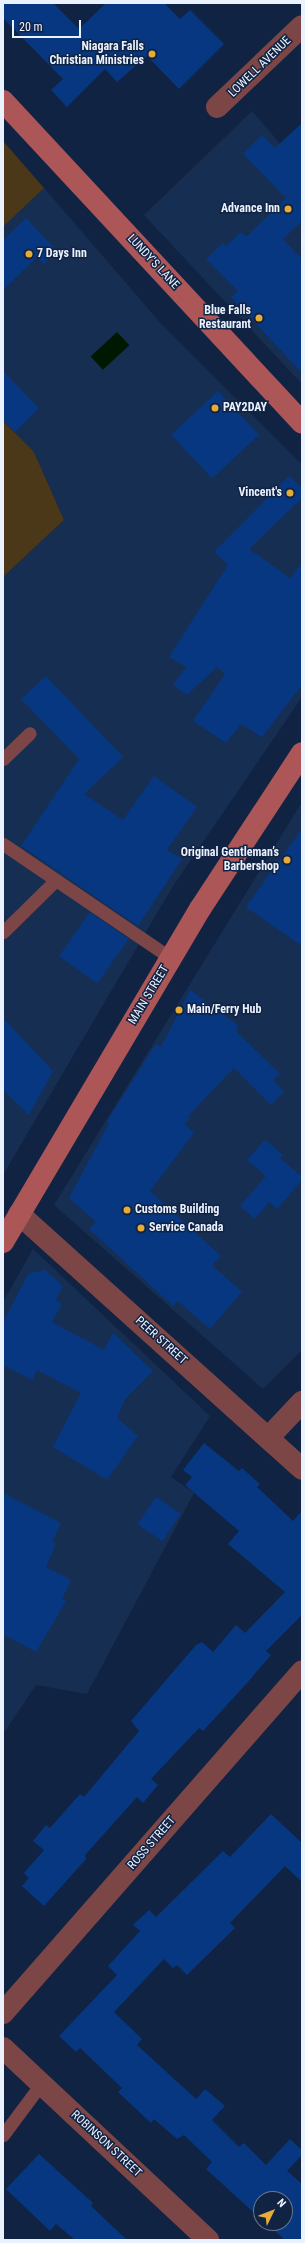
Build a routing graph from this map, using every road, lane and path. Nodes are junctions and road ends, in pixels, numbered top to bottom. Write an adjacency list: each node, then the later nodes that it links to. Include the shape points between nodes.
1 (302, 26): 3 (street, LOWELL AVENUE)
2 (3, 101): 4 (street, LUNDY'S LANE)
3 (217, 107)
4 (302, 423)
5 (30, 733): 7 (lane)
6 (302, 753): 11 (street, MAIN STREET)
7 (3, 758)
8 (3, 844): 9 (lane)
9 (56, 880): 10 (lane); 11 (lane)
10 (3, 932)
11 (171, 958): 12 (street, MAIN STREET)
12 (9, 1225): 14 (street, PEER STREET)
13 (302, 1402): 14 (street)
14 (268, 1438): 15 (street, PEER STREET)
15 (302, 1468)
16 (302, 1672): 17 (street, ROSS STREET)
17 (3, 2013)
18 (3, 2048): 19 (street, ROBINSON STREET)
19 (42, 2084): 20 (lane); 21 (street, ROBINSON STREET)
20 (3, 2135)
21 (208, 2240)

